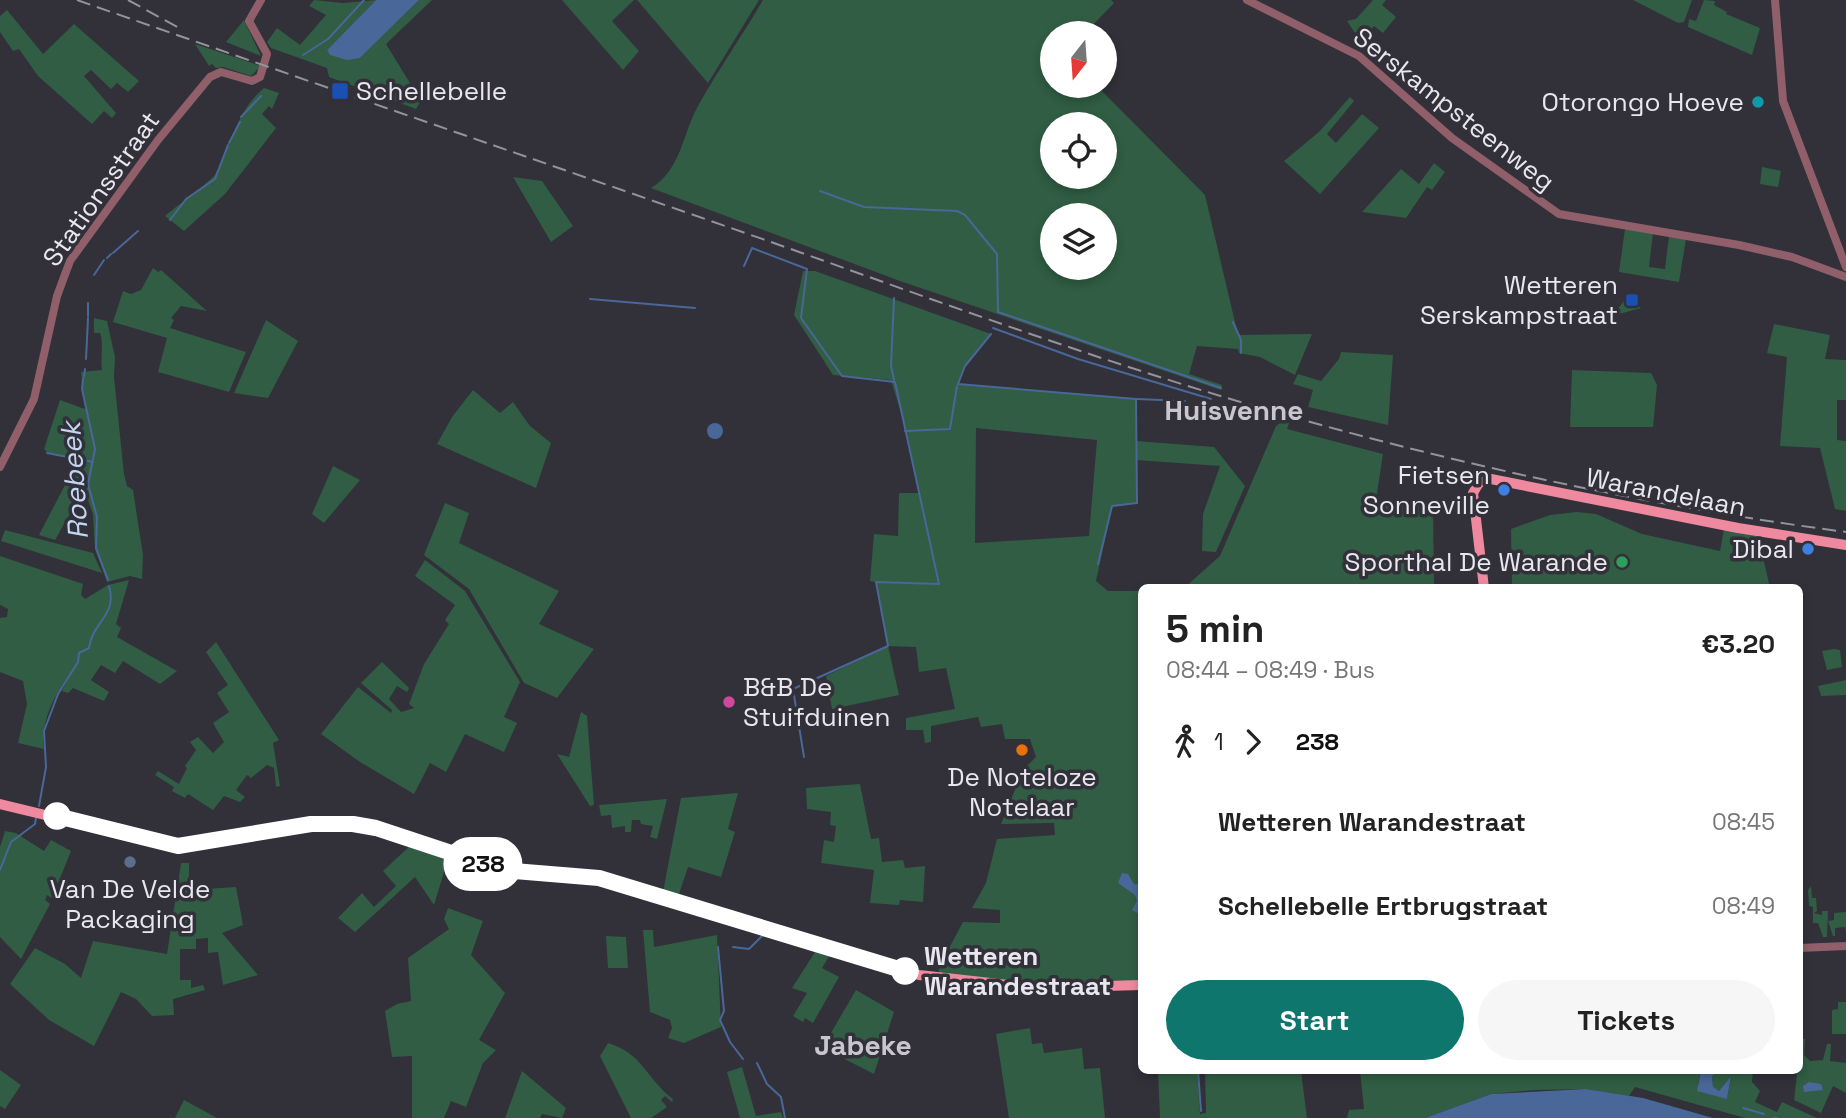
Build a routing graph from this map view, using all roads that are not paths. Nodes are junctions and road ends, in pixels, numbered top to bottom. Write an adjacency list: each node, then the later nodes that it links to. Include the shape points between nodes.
1 (261, 0): 6 (street, Stationsstraat, via 249,21 267,54 260,77 252,80 221,72 210,77 70,261 60,282 34,399)
2 (1247, 0): 5 (street, Serskampsteenweg, via 1359,55 1461,145 1559,214 1740,245 1792,257)
3 (1775, 0): 4 (street, via 1783,101)
4 (1846, 267)
5 (1846, 277)
6 (0, 467)
7 (1846, 545): 8 (main road, Warandelaan, via 1487,479 1473,493)
8 (1483, 584)
9 (0, 804): 12 (main road, via 178,846 311,824 353,824 503,870 599,878 919,975 1058,988)
10 (1846, 946): 11 (street)
11 (1803, 948)
12 (1138, 985)

